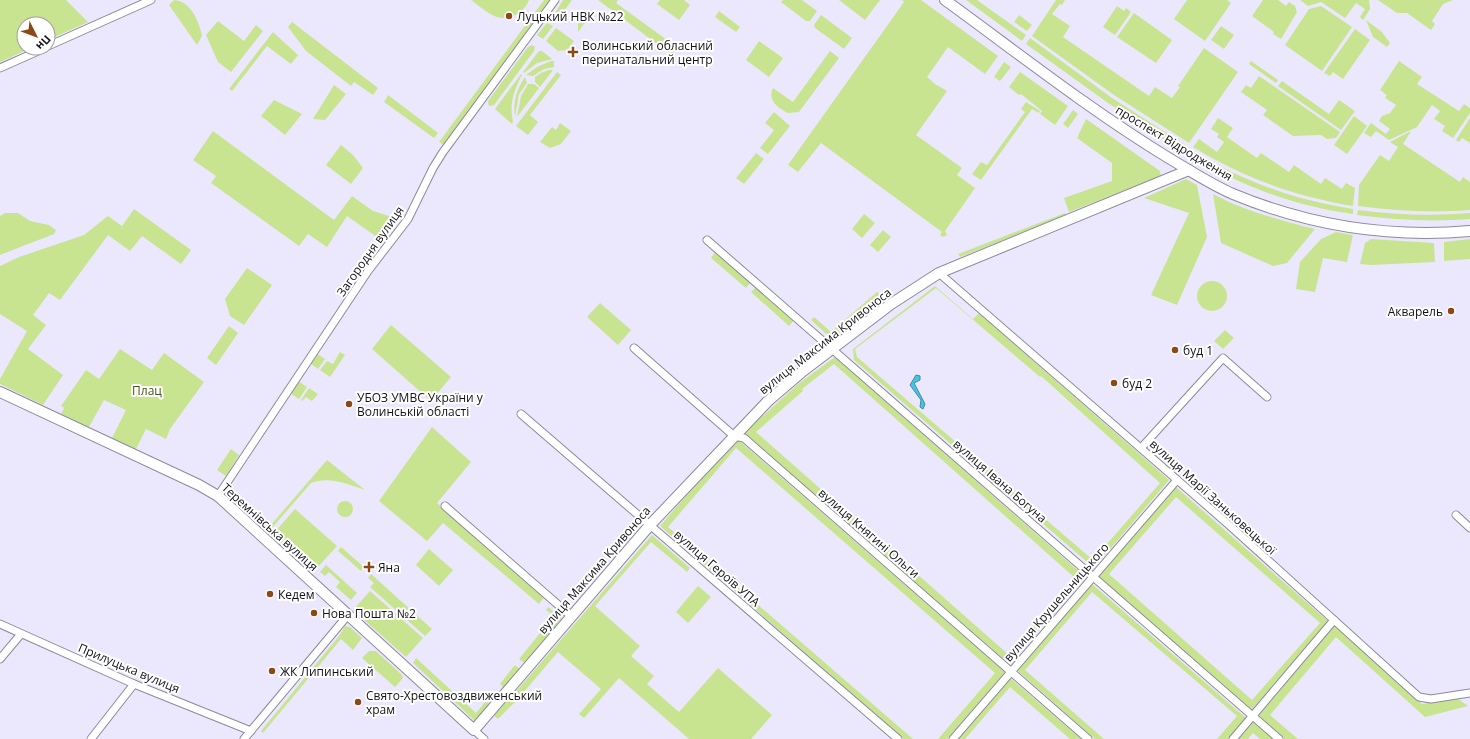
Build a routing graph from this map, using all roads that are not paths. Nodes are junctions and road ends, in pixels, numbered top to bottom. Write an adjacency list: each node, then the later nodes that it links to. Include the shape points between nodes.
1 (151, 0): 4 (street)
2 (554, 0): 21 (street, Загородня вулиця, via 443,152 408,219 363,278)
3 (945, 0): 7 (street, проспект Відродження, via 1101,114)
4 (56, 42)
5 (26, 56): 6 (street)
6 (0, 68)
7 (1189, 170): 8 (street, проспект Відродження, via 1232,193 1283,212 1331,224 1389,232 1438,234); 10 (street, вулиця Максима Кривоноса)
8 (1470, 231)
9 (707, 240): 14 (street, вулиця Івана Богуна)
10 (950, 267): 11 (street, вулиця Максима Кривоноса); 12 (street)
11 (939, 273): 12 (street, вулиця Марії Заньковецької); 14 (street, вулиця Максима Кривоноса, via 890,304)
12 (952, 283): 19 (street, вулиця Марії Заньковецької)
13 (634, 348): 18 (street, вулиця Княгині Ольги)
14 (832, 349): 18 (street, вулиця Максима Кривоноса, via 768,401); 26 (street, вулиця Івана Богуна)
15 (0, 392): 21 (street, Теремнівська вулиця)
16 (1267, 397): 19 (street, via 1223,358)
17 (521, 414): 24 (street, вулиця Героїв УПА)
18 (734, 436): 24 (street, вулиця Максима Кривоноса); 33 (street, вулиця Княгині Ольги, via 744,438)
19 (1141, 448): 20 (street, вулиця Марії Заньковецької)
20 (1177, 480): 26 (street, вулиця Крушельницького); 29 (street, вулиця Марії Заньковецької)
21 (218, 496): 27 (street, Теремнівська вулиця)
22 (445, 506): 28 (street)
23 (1456, 515): 25 (street)
24 (650, 525): 28 (street, вулиця Максима Кривоноса); 42 (street, вулиця Героїв УПА)
25 (1470, 528)
26 (1092, 577): 33 (street, вулиця Крушельницького); 36 (street, вулиця Івана Богуна)
27 (348, 615): 37 (street, Теремнівська вулиця); 38 (street)
28 (571, 616): 37 (street, вулиця Максима Кривоноса)
29 (1334, 620): 35 (street, вулиця Марії Заньковецької, via 1419,698); 36 (street)
30 (0, 624): 31 (street, Прилуцька вулиця)
31 (21, 634): 32 (street); 34 (street, Прилуцька вулиця)
32 (0, 659)
33 (1010, 672): 43 (street, вулиця Крушельницького); 44 (street, вулиця Княгині Ольги)
34 (134, 684): 38 (street, Прилуцька вулиця); 39 (street)
35 (1469, 695)
36 (1252, 717): 45 (street); 46 (street, вулиця Івана Богуна)
37 (474, 730): 41 (street, Теремнівська вулиця)
38 (251, 731): 40 (street)
39 (91, 739)
40 (244, 739)
41 (484, 739)
42 (898, 739)
43 (953, 739)
44 (1088, 739)
45 (1233, 739)
46 (1279, 739)

